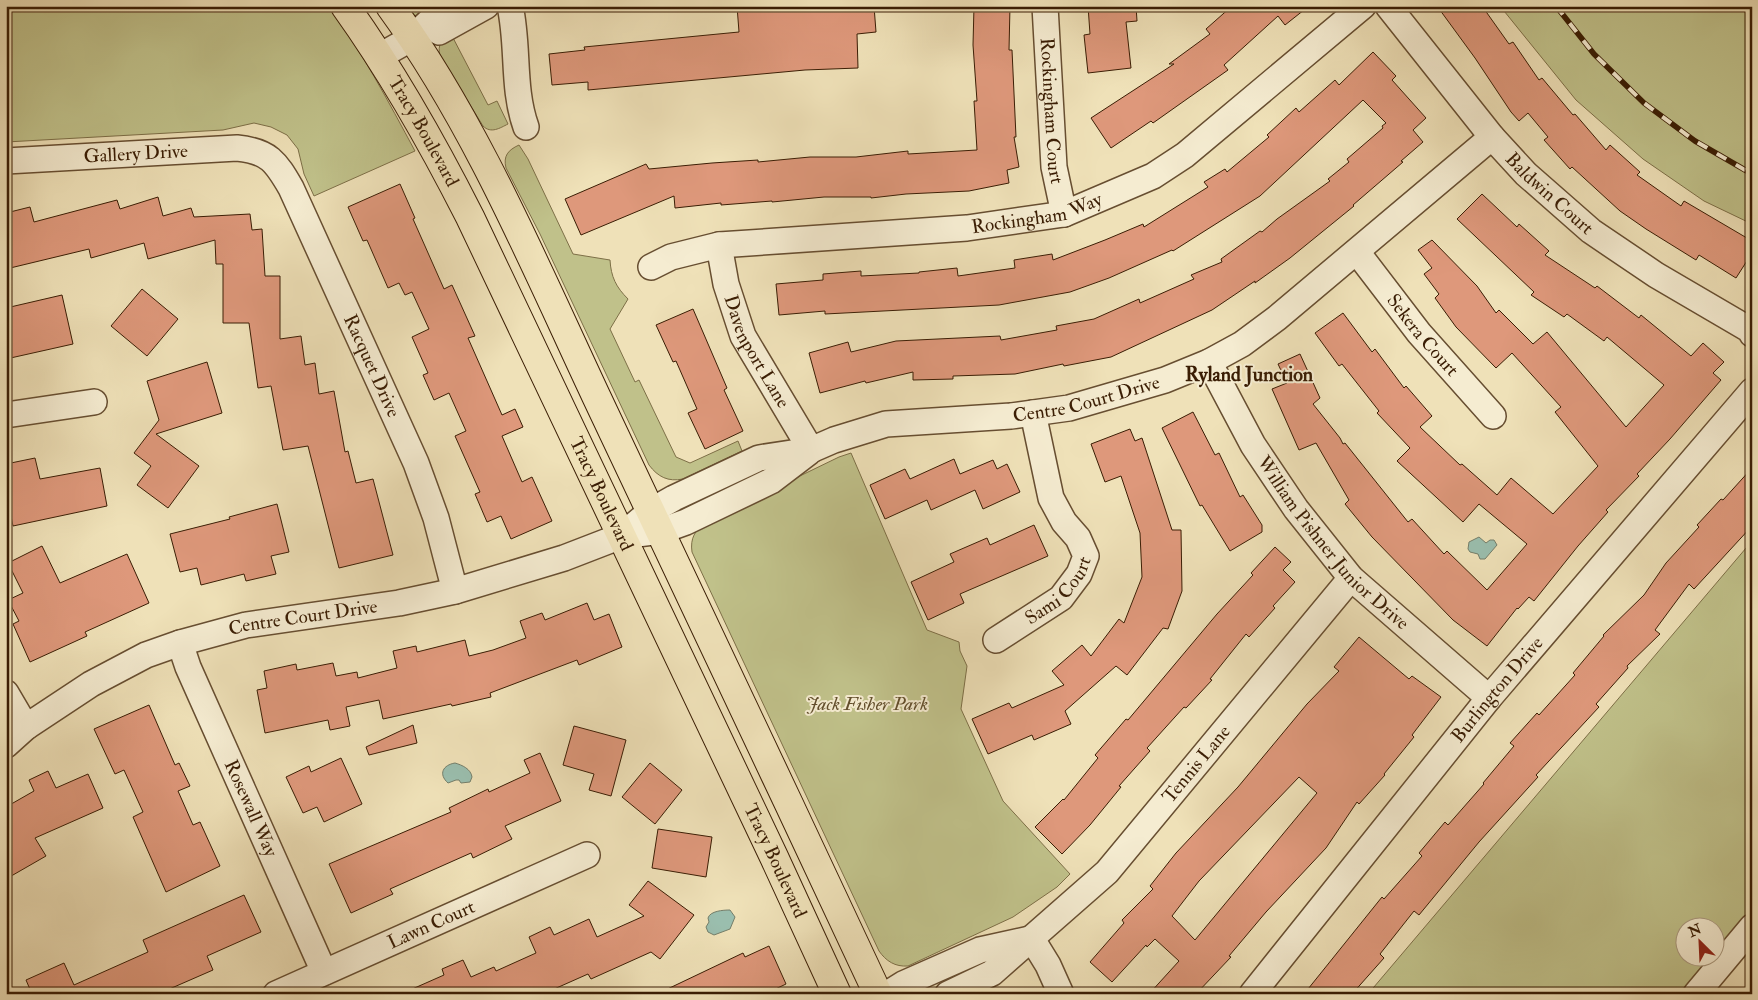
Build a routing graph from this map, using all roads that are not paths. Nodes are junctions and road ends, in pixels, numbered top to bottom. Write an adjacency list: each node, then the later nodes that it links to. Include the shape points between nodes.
1 (345, 6): 10 (main road, Tracy Boulevard)
2 (390, 6): 9 (main road, Tracy Boulevard)
3 (455, 6): 9 (street, via 434,17)
4 (486, 6): 9 (street, via 442,31)
5 (510, 6): 11 (street, via 517,94)
6 (1045, 6): 15 (street, Rockingham Court, via 1054,167)
7 (1363, 6): 15 (street, Rockingham Way, via 1185,155 1153,176)
8 (1388, 6): 12 (street, Baldwin Court)
9 (412, 38): 10 (street); 27 (main road, Tracy Boulevard, via 490,175)
10 (380, 56): 28 (main road, Tracy Boulevard, via 470,217)
11 (526, 126)
12 (1492, 137): 17 (street, Centre Court Drive); 19 (street, Baldwin Court, via 1526,174 1591,231)
13 (263, 154): 14 (street, Gallery Drive, via 237,148); 30 (street, Racquet Drive, via 279,167 291,188 416,463 436,518)
14 (6, 161)
15 (1064, 214): 16 (street, Rockingham Way, via 967,228)
16 (719, 245): 18 (street, Rockingham Way, via 671,257); 26 (street, Davenport Lane, via 726,284 743,336)
17 (1357, 252): 20 (street, Centre Court Drive, via 1242,344); 25 (street, Sekera Court, via 1420,333)
18 (650, 267)
19 (1752, 334)
20 (1209, 362): 23 (street, Centre Court Drive, via 1165,380 1079,405); 29 (street, William Pishner Junior Drive, via 1253,445 1296,509)
21 (1752, 391): 34 (street, Burlington Drive)
22 (94, 402): 24 (street)
23 (1033, 413): 26 (street, Centre Court Drive, via 886,424); 31 (street, Sami Court, via 1051,498 1086,556 1079,574 1061,598)
24 (6, 415)
25 (1493, 416)
26 (811, 450): 27 (street, Centre Court Drive, via 771,481 686,522)
27 (656, 521): 28 (street, Centre Court Drive); 43 (main road, Tracy Boulevard)
28 (621, 536): 30 (street, Centre Court Drive); 42 (main road, Tracy Boulevard)
29 (1351, 578): 34 (street, William Pishner Junior Drive); 39 (street, Tennis Lane, via 1107,872)
30 (455, 591): 32 (street, Centre Court Drive, via 399,604 246,625)
31 (996, 640)
32 (180, 643): 35 (street, Centre Court Drive, via 146,655 91,684); 40 (street, Rosewall Way)
33 (6, 693): 35 (street)
34 (1489, 698): 47 (street, Burlington Drive)
35 (26, 727): 36 (street, Centre Court Drive)
36 (6, 745)
37 (587, 855): 40 (street, Lawn Court)
38 (1752, 927): 48 (street)
39 (1032, 939): 44 (street, Tennis Lane, via 980,950); 45 (street, Tennis Lane, via 992,973); 46 (street)
40 (324, 972): 41 (street, Lawn Court)
41 (276, 994)
42 (837, 994)
43 (878, 994)
44 (887, 994)
45 (948, 994)
46 (1061, 994)
47 (1252, 994)
48 (1696, 994)

